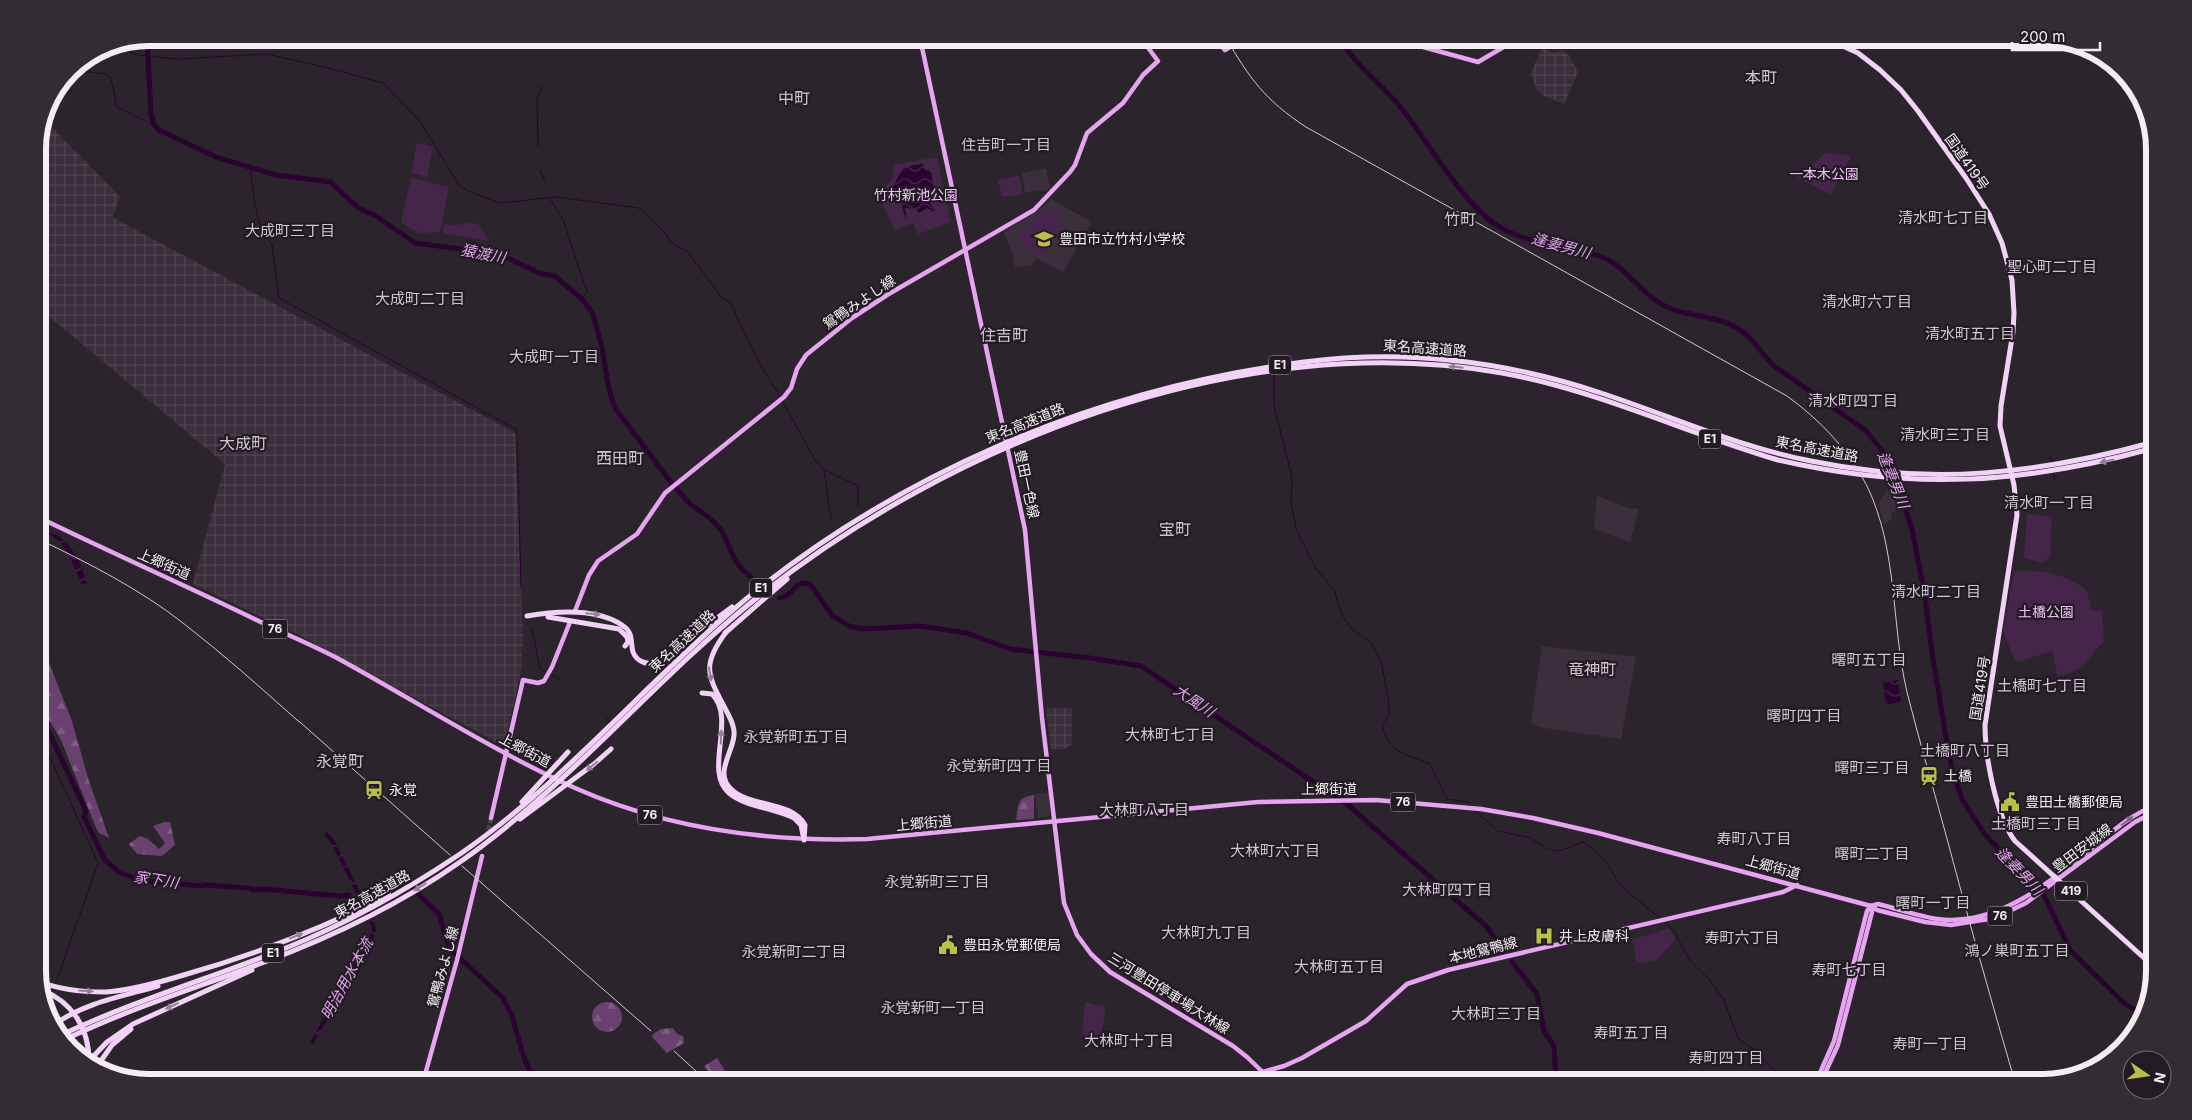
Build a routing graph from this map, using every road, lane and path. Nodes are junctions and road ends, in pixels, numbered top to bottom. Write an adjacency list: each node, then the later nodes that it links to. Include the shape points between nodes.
1 (922, 46): 8 (main road, 豊田一色線)
2 (1153, 46): 8 (main road, 鴛鴨みよし線, via 1149,49 1158,61 1143,75 1123,103 1087,133 1075,165 1059,186 1023,218)
3 (1222, 46): 4 (main road, via 1225,50)
4 (1231, 46)
5 (1419, 46): 6 (main road, via 1478,62)
6 (1505, 46)
7 (1843, 46): 41 (highway, 国道419号 / 419, via 1858,53 1901,90 1966,178 1997,230 2014,291 2012,341 2000,415 2014,483 2017,516 1985,725 1986,746 2002,819 2010,835 2022,847)
8 (965, 249): 18 (main road, 鴛鴨みよし線, via 874,303 806,355 784,397 665,493 637,534 593,568); 33 (main road, 豊田一色線, via 1025,530)
9 (1568, 386): 11 (highway, 東名高速道路 / E1, via 1438,365 1371,363 1306,367 1222,380 1162,394); 13 (highway, 東名高速道路 / E1, via 1746,445); 13 (highway, 東名高速道路 / E1, via 1745,450 1812,468 1858,475)
10 (2146, 444): 14 (highway, 東名高速道路 / E1, via 2038,468 1982,474)
11 (998, 448): 16 (highway, 東名高速道路 / E1, via 921,489); 17 (highway, 東名高速道路 / E1, via 888,502)
12 (2146, 450): 14 (highway, 東名高速道路 / E1, one-way to 14, via 2024,476 1959,480)
13 (1886, 475): 14 (highway, 東名高速道路 / E1)
14 (1907, 476)
15 (46, 521): 26 (main road, 上郷街道 / 76, via 335,657)
16 (826, 547): 20 (highway); 27 (highway, 東名高速道路 / E1, via 722,626)
17 (789, 566): 21 (highway, one-way to 17, via 624,632 616,628 527,616 603,615 628,630 636,656 653,664); 27 (highway, 東名高速道路 / E1, via 693,645)
18 (575, 611)
19 (570, 622): 26 (main road, via 549,673 541,683 523,680)
20 (727, 631): 22 (highway); 34 (highway, one-way to 34, via 712,654 709,671 734,729 734,741 724,768 725,780 739,795 798,816 805,825)
21 (627, 647)
22 (710, 649)
23 (702, 693): 34 (highway, one-way to 23, via 801,825 794,818 740,799 724,786 720,771 720,708 714,696)
24 (611, 749): 32 (highway, one-way to 32, via 563,788)
25 (568, 752): 28 (highway, via 551,772)
26 (506, 753): 31 (main road); 34 (main road, 上郷街道 / 76, via 576,788 637,811 744,835)
27 (561, 776): 28 (highway, 東名高速道路 / E1)
28 (550, 782): 32 (highway, 東名高速道路 / E1); 39 (highway, 東名高速道路 / E1, via 471,846)
29 (2146, 810): 36 (main road, 豊田安城線 / 76, one-way to 29, via 2129,818)
30 (2146, 816): 36 (main road, 豊田安城線 / 76)
31 (491, 818)
32 (513, 821): 39 (highway, 東名高速道路 / E1, one-way to 39, via 461,861 397,901)
33 (1054, 822): 34 (main road, 上郷街道 / 76, via 867,839); 37 (main road, 上郷街道 / 76, via 1290,800 1376,800 1436,805 1541,820); 54 (main road, 三河豊田停車場大林線, via 1062,895 1069,919 1091,954 1110,972 1226,1042)
34 (804, 840)
35 (482, 856): 55 (main road, 鴛鴨みよし線)
36 (2062, 874): 38 (main road, 豊田安城線 / 76, via 2016,903 1986,915 1926,920)
37 (1797, 885): 38 (main road, 上郷街道 / 76); 54 (main road, 本地鴛鴨線, via 1784,892 1439,973 1407,984 1366,1021 1289,1064)
38 (1871, 906): 57 (main road, via 1867,911 1834,1041); 58 (main road, via 1840,1038)
39 (360, 915): 40 (highway, 東名高速道路 / E1); 42 (highway, one-way to 39); 44 (highway, 東名高速道路 / E1)
40 (326, 937): 44 (highway, 東名高速道路 / E1, via 263,963); 47 (highway, one-way to 47)
41 (2146, 960)
42 (215, 966): 43 (highway, one-way to 42, via 64,989 106,992 134,988); 48 (highway, via 98,1003)
43 (47, 984)
44 (185, 988): 46 (highway, 東名高速道路 / E1)
45 (49, 994): 51 (highway, via 63,1002 77,1017)
46 (151, 1000): 49 (highway, 東名高速道路 / E1); 50 (highway, 東名高速道路 / E1)
47 (155, 1014): 52 (highway, via 115,1036); 53 (highway, via 120,1037)
48 (60, 1021)
49 (67, 1033)
50 (71, 1037)
51 (88, 1053)
52 (93, 1057)
53 (101, 1061)
54 (1263, 1072): 56 (main road, 本地鴛鴨線)
55 (425, 1074)
56 (1256, 1074)
57 (1820, 1074)
58 (1824, 1074)

